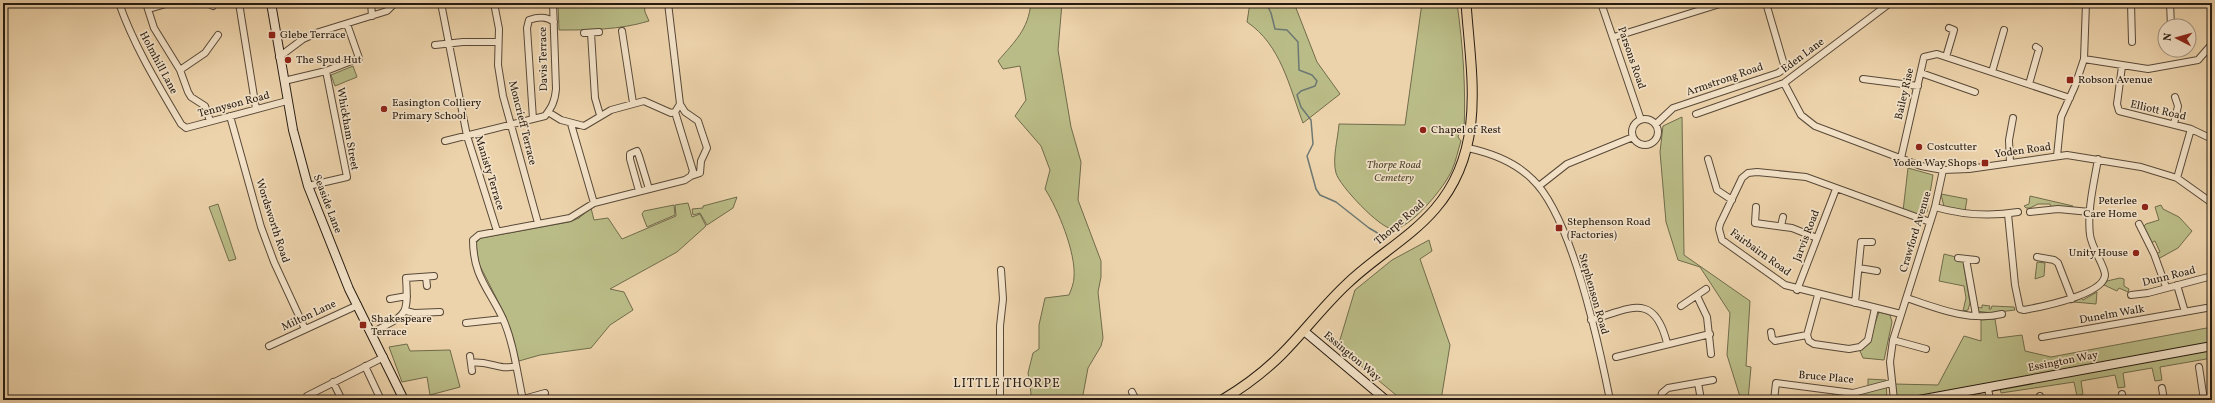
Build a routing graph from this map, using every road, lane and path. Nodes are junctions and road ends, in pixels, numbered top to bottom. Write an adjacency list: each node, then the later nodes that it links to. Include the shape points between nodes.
1 (119, 3): 76 (street, Holmhill Lane, via 152,75 181,124)
2 (146, 3): 22 (street)
3 (170, 3): 22 (street)
4 (207, 3): 21 (street)
5 (239, 3): 62 (street)
6 (271, 3): 43 (main road, Seaside Lane)
7 (371, 3): 23 (street)
8 (395, 3): 23 (street, via 388,11)
9 (441, 3): 39 (street, Manisty Terrace)
10 (494, 3): 37 (street, Moncrieff Terrace, via 499,28)
11 (553, 3): 25 (street, Davis Terrace)
12 (668, 3): 61 (street)
13 (1466, 3): 82 (main road, Thorpe Road, via 1473,100)
14 (1601, 3): 34 (street, Parsons Road)
15 (1723, 3): 34 (street)
16 (1766, 3): 73 (street, Armstrong Road, via 1785,68 1778,73 1673,108)
17 (1890, 3): 53 (street, Eden Lane)
18 (2086, 3): 45 (street)
19 (2131, 3): 38 (street)
20 (2170, 3): 24 (street)
21 (213, 6)
22 (149, 9): 47 (street, via 154,28)
23 (372, 16): 26 (street)
24 (2171, 18)
25 (554, 22): 63 (street, Davis Terrace, via 556,90 555,100); 69 (street, via 543,17 535,18 529,20 527,28)
26 (347, 24): 43 (street, via 303,39); 48 (street, via 359,58)
27 (1948, 28): 44 (street, via 1954,30)
28 (622, 30): 35 (street)
29 (2004, 30): 49 (street)
30 (599, 32): 32 (street)
31 (584, 33): 32 (street)
32 (591, 33): 66 (street, via 595,98)
33 (218, 34): 47 (street, via 205,53)
34 (1614, 37): 70 (street, Parsons Road)
35 (624, 38): 36 (street); 60 (street)
36 (616, 39)
37 (498, 42): 39 (street); 75 (street, Moncrieff Terrace, via 498,65)
38 (2132, 42)
39 (448, 43): 41 (street); 78 (street, Manisty Terrace)
40 (2212, 44): 46 (street, via 2198,60 2148,69)
41 (435, 45)
42 (2036, 47): 54 (street, via 2039,50)
43 (279, 57): 52 (main road, Seaside Lane)
44 (1946, 57): 49 (street, Bailey Rise); 50 (street, Bailey Rise, via 1937,54 1924,57)
45 (2084, 59): 46 (street); 58 (street)
46 (2122, 66): 74 (street, Elliott Road, via 2117,104 2119,111)
47 (180, 70): 71 (street, via 188,92 205,106)
48 (326, 71): 52 (street); 91 (street, Whickham Street, via 347,177)
49 (1992, 72): 54 (street, Bailey Rise)
50 (1921, 73): 55 (street, Bailey Rise); 56 (street)
51 (1863, 79): 55 (street)
52 (284, 81): 59 (main road, Seaside Lane)
53 (1784, 83): 65 (street, Eden Lane); 84 (street, Yoden Road, via 1801,115 1815,126)
54 (2028, 84): 58 (street, Bailey Rise)
55 (1918, 86): 84 (street, Bailey Rise)
56 (1975, 92)
57 (2175, 97): 74 (street, via 2178,106)
58 (2070, 98): 83 (street, via 2060,117)
59 (287, 101): 62 (street, Tennyson Road); 91 (main road, Seaside Lane, via 299,158)
60 (633, 103): 64 (street, via 644,101 671,113); 66 (street)
61 (680, 104): 64 (street); 89 (street, via 684,112 698,121 707,148 701,161 700,172)
62 (256, 109): 67 (street, Tennyson Road)
63 (548, 112): 69 (street, via 544,116); 72 (street)
64 (676, 112): 89 (street, via 693,171)
65 (1696, 114)
66 (600, 115): 72 (street, via 584,126)
67 (230, 116): 71 (street, Tennyson Road); 149 (street, Wordsworth Road, via 261,227)
68 (2013, 118): 87 (street, via 2009,140)
69 (532, 119): 75 (street)
70 (1641, 120): 73 (street, via 1648,119); 79 (street, via 1632,128)
71 (210, 121): 76 (street, Tennyson Road)
72 (571, 124): 97 (street)
73 (1656, 124): 79 (street, via 1658,135 1653,142 1639,144)
74 (2174, 124): 77 (street, Elliott Road)
75 (511, 125): 78 (street); 107 (street, Moncrieff Terrace)
76 (186, 128)
77 (2191, 130): 80 (street, Elliott Road); 90 (street)
78 (467, 136): 81 (street); 110 (street, Manisty Terrace)
79 (1633, 137): 92 (street, via 1567,164)
80 (2211, 137)
81 (445, 141)
82 (1468, 148): 92 (street, Stephenson Road, via 1502,158 1524,172); 150 (main road, Thorpe Road, via 1455,180 1435,209 1409,234 1347,283)
83 (2056, 156): 86 (street, Yoden Road); 87 (street, Yoden Road)
84 (1901, 158): 88 (street, Yoden Road)
85 (1708, 159): 96 (street, via 1717,190)
86 (2098, 159): 90 (street, Yoden Road, via 2141,166); 103 (street)
87 (2010, 163): 88 (street, Yoden Road)
88 (1943, 170): 100 (street, Crawford Avenue)
89 (691, 176): 93 (street, via 685,180)
90 (2178, 178): 98 (street, Yoden Road)
91 (308, 186): 137 (main road, Seaside Lane)
92 (1539, 186): 147 (street, Stephenson Road, via 1554,208 1578,269)
93 (649, 189): 95 (street); 95 (street, via 637,151 630,154 630,159)
94 (1836, 189): 96 (street, Fairbairn Road, via 1806,177 1757,172 1748,173 1742,178); 106 (street, Fairbairn Road); 111 (street, Jarvis Road)
95 (639, 191): 97 (street)
96 (1732, 200): 127 (street, Fairbairn Road, via 1720,224 1722,240 1774,278)
97 (594, 202): 107 (street, via 570,218)
98 (2212, 203)
99 (1756, 207): 109 (street, via 1754,223)
100 (1935, 207): 104 (street, via 1958,214 1977,216); 106 (street, Crawford Avenue)
101 (2018, 212): 104 (street)
102 (2030, 212): 103 (street, via 2058,209)
103 (2090, 212): 134 (street, via 2091,241 2096,256 2104,268 2105,276 2098,285)
104 (2008, 214): 134 (street, via 2020,309)
105 (1782, 217): 109 (street)
106 (1930, 222): 132 (street, Crawford Avenue)
107 (538, 224): 110 (street)
108 (2139, 224): 125 (street)
109 (1781, 226): 111 (street)
110 (497, 231): 146 (street, via 478,235 473,240 473,253 478,274)
111 (1817, 238): 127 (street, Jarvis Road)
112 (1872, 242): 117 (street, via 1861,242)
113 (2038, 257): 134 (street, via 2058,263)
114 (1958, 258): 115 (street)
115 (1966, 259): 116 (street); 145 (street)
116 (1976, 260)
117 (1859, 268): 119 (street); 135 (street)
118 (1001, 270): 183 (street, via 1003,299 1000,326)
119 (1877, 271)
120 (434, 276): 122 (street)
121 (2212, 276): 123 (street, Dunn Road)
122 (426, 277): 124 (street); 130 (street, via 406,278)
123 (2178, 285): 125 (street, Dunn Road); 142 (street)
124 (427, 286)
125 (2166, 287): 128 (street, Dunn Road)
126 (1706, 290): 131 (street)
127 (1797, 290): 129 (street, Fairbairn Road)
128 (2131, 294)
129 (1818, 295): 135 (street, Fairbairn Road); 155 (street)
130 (407, 296): 133 (street); 141 (street)
131 (1697, 296): 138 (street); 153 (street, via 1707,316)
132 (1907, 298): 143 (street, Crawford Avenue); 145 (street, via 1953,313)
133 (390, 299)
134 (2072, 299)
135 (1855, 303): 140 (street, Fairbairn Road)
136 (434, 305): 141 (street, via 437,313)
137 (358, 306): 149 (street, Milton Lane); 152 (main road, Seaside Lane)
138 (1680, 306)
139 (2212, 307): 142 (street, Dunelm Walk)
140 (1876, 308): 143 (street, Fairbairn Road); 155 (street, via 1868,340 1860,347 1849,349 1814,344 1809,341)
141 (406, 311): 152 (street)
142 (2185, 312): 154 (street, Dunelm Walk)
143 (1901, 314): 156 (street, Crawford Avenue)
144 (2002, 314): 145 (street)
145 (1976, 315)
146 (503, 319): 148 (street); 167 (street)
147 (1591, 320): 157 (street, via 1636,307 1646,308 1657,316); 187 (street, Stephenson Road)
148 (466, 323)
149 (305, 329): 158 (street, Milton Lane)
150 (1304, 332): 185 (main road, Thorpe Road, via 1259,375); 186 (main road, Essington Way)
151 (1771, 332): 155 (street, via 1775,341)
152 (372, 333): 163 (main road, Seaside Lane)
153 (1710, 334): 157 (street); 161 (street)
154 (2046, 334)
155 (1807, 335)
156 (1893, 340): 160 (street); 173 (street, Crawford Avenue)
157 (1667, 343): 164 (street)
158 (269, 346)
159 (2212, 346): 174 (main road, Essington Way)
160 (1926, 349)
161 (1711, 354)
162 (470, 356): 165 (street)
163 (384, 357): 166 (street); 181 (main road, Seaside Lane)
164 (1616, 357)
165 (471, 363): 167 (street, via 485,362 505,369); 169 (street)
166 (365, 366): 171 (street); 180 (street)
167 (515, 366): 182 (street)
168 (2199, 367): 195 (street)
169 (472, 371)
170 (1713, 380): 172 (street)
171 (333, 382): 178 (street, via 307,396); 179 (street)
172 (1698, 383): 188 (street, via 1664,390); 189 (street)
173 (1891, 383): 190 (street, Bruce Place, via 1853,393 1776,383); 191 (street, Crawford Avenue)
174 (1988, 388): 192 (main road, Essington Way); 193 (street)
175 (2162, 388): 194 (street)
176 (1132, 392): 184 (street)
177 (545, 393): 182 (street)
178 (306, 400)
179 (342, 400)
180 (381, 400)
181 (404, 400)
182 (521, 400)
183 (1000, 400)
184 (1136, 400)
185 (1222, 400)
186 (1386, 400)
187 (1610, 400)
188 (1660, 400)
189 (1701, 400)
190 (1774, 400)
191 (1894, 400)
192 (1919, 400)
193 (1990, 400)
194 (2164, 400)
195 (2204, 400)

